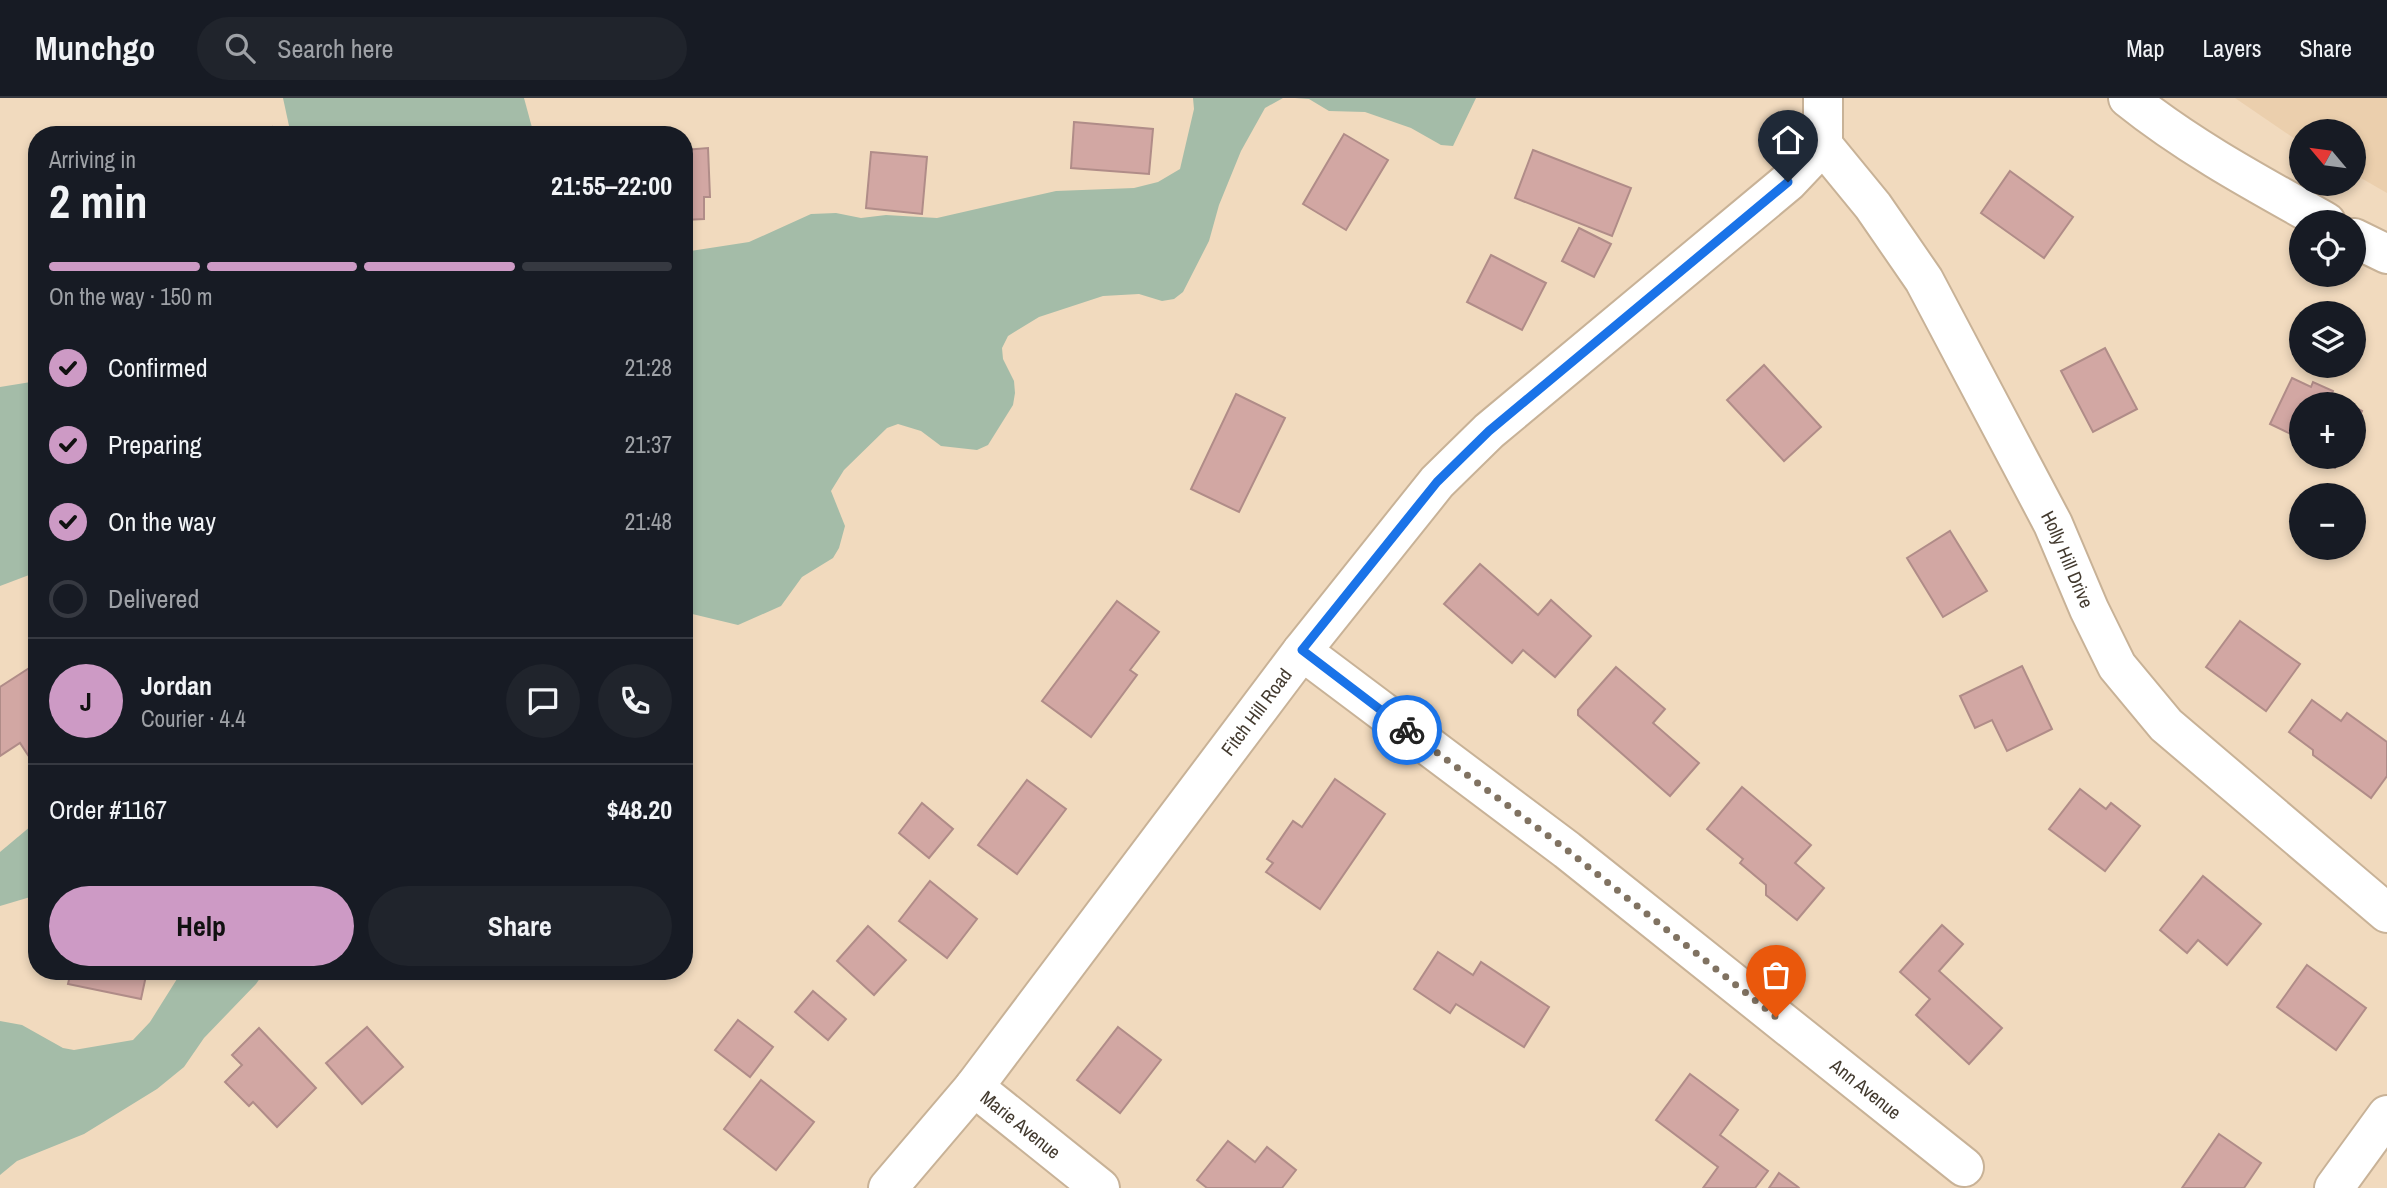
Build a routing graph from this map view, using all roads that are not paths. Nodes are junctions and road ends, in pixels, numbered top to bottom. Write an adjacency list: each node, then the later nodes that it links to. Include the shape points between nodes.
1 (1823, 98): 3 (street)
2 (2129, 98): 4 (street, via 2156,120)
3 (1823, 145): 7 (street, Fitch Hill Road, via 1788,182 1489,431 1437,482); 8 (street, Holly Hill Drive, via 1924,280 2053,524 2117,666 2166,725)
4 (2304, 210)
5 (2366, 244): 6 (street)
6 (2387, 254)
7 (1302, 650): 9 (street, Fitch Hill Road); 11 (street, Ann Avenue, via 1567,850)
8 (2387, 913)
9 (974, 1087): 12 (street, Fitch Hill Road); 13 (street, Marie Avenue)
10 (2387, 1115): 14 (street)
11 (1964, 1167)
12 (888, 1188)
13 (1100, 1188)
14 (2334, 1188)

